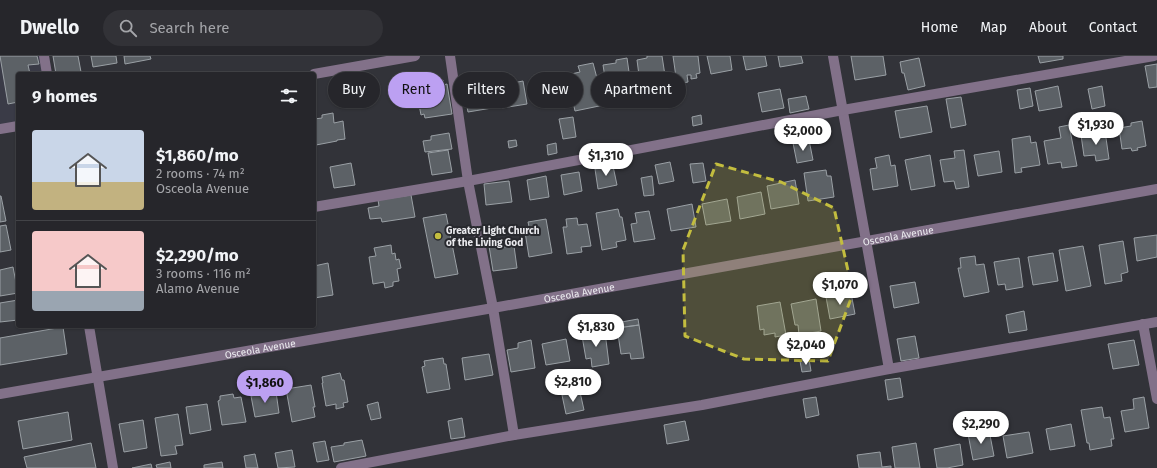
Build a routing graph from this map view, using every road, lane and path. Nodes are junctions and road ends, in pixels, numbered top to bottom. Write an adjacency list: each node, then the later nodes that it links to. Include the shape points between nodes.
1 (44, 56): 6 (street)
2 (415, 56): 7 (street)
3 (450, 56): 11 (street)
4 (833, 56): 8 (street)
5 (1154, 56): 8 (street)
6 (47, 72)
7 (316, 74)
8 (843, 110): 11 (street); 14 (street)
9 (16, 126): 10 (street)
10 (0, 129)
11 (468, 181): 13 (street); 15 (street)
12 (1157, 188): 14 (street, Osceola Avenue)
13 (316, 206)
14 (866, 241): 15 (street, Osceola Avenue); 19 (street)
15 (493, 308): 20 (street, Osceola Avenue); 23 (street)
16 (1157, 322): 17 (street)
17 (1144, 324): 19 (street); 22 (street)
18 (90, 328): 20 (street)
19 (888, 369): 23 (street, via 702,405)
20 (98, 377): 21 (street, Osceola Avenue); 24 (street)
21 (0, 394)
22 (1157, 399)
23 (514, 435): 25 (street)
24 (113, 468)
25 (341, 468)

